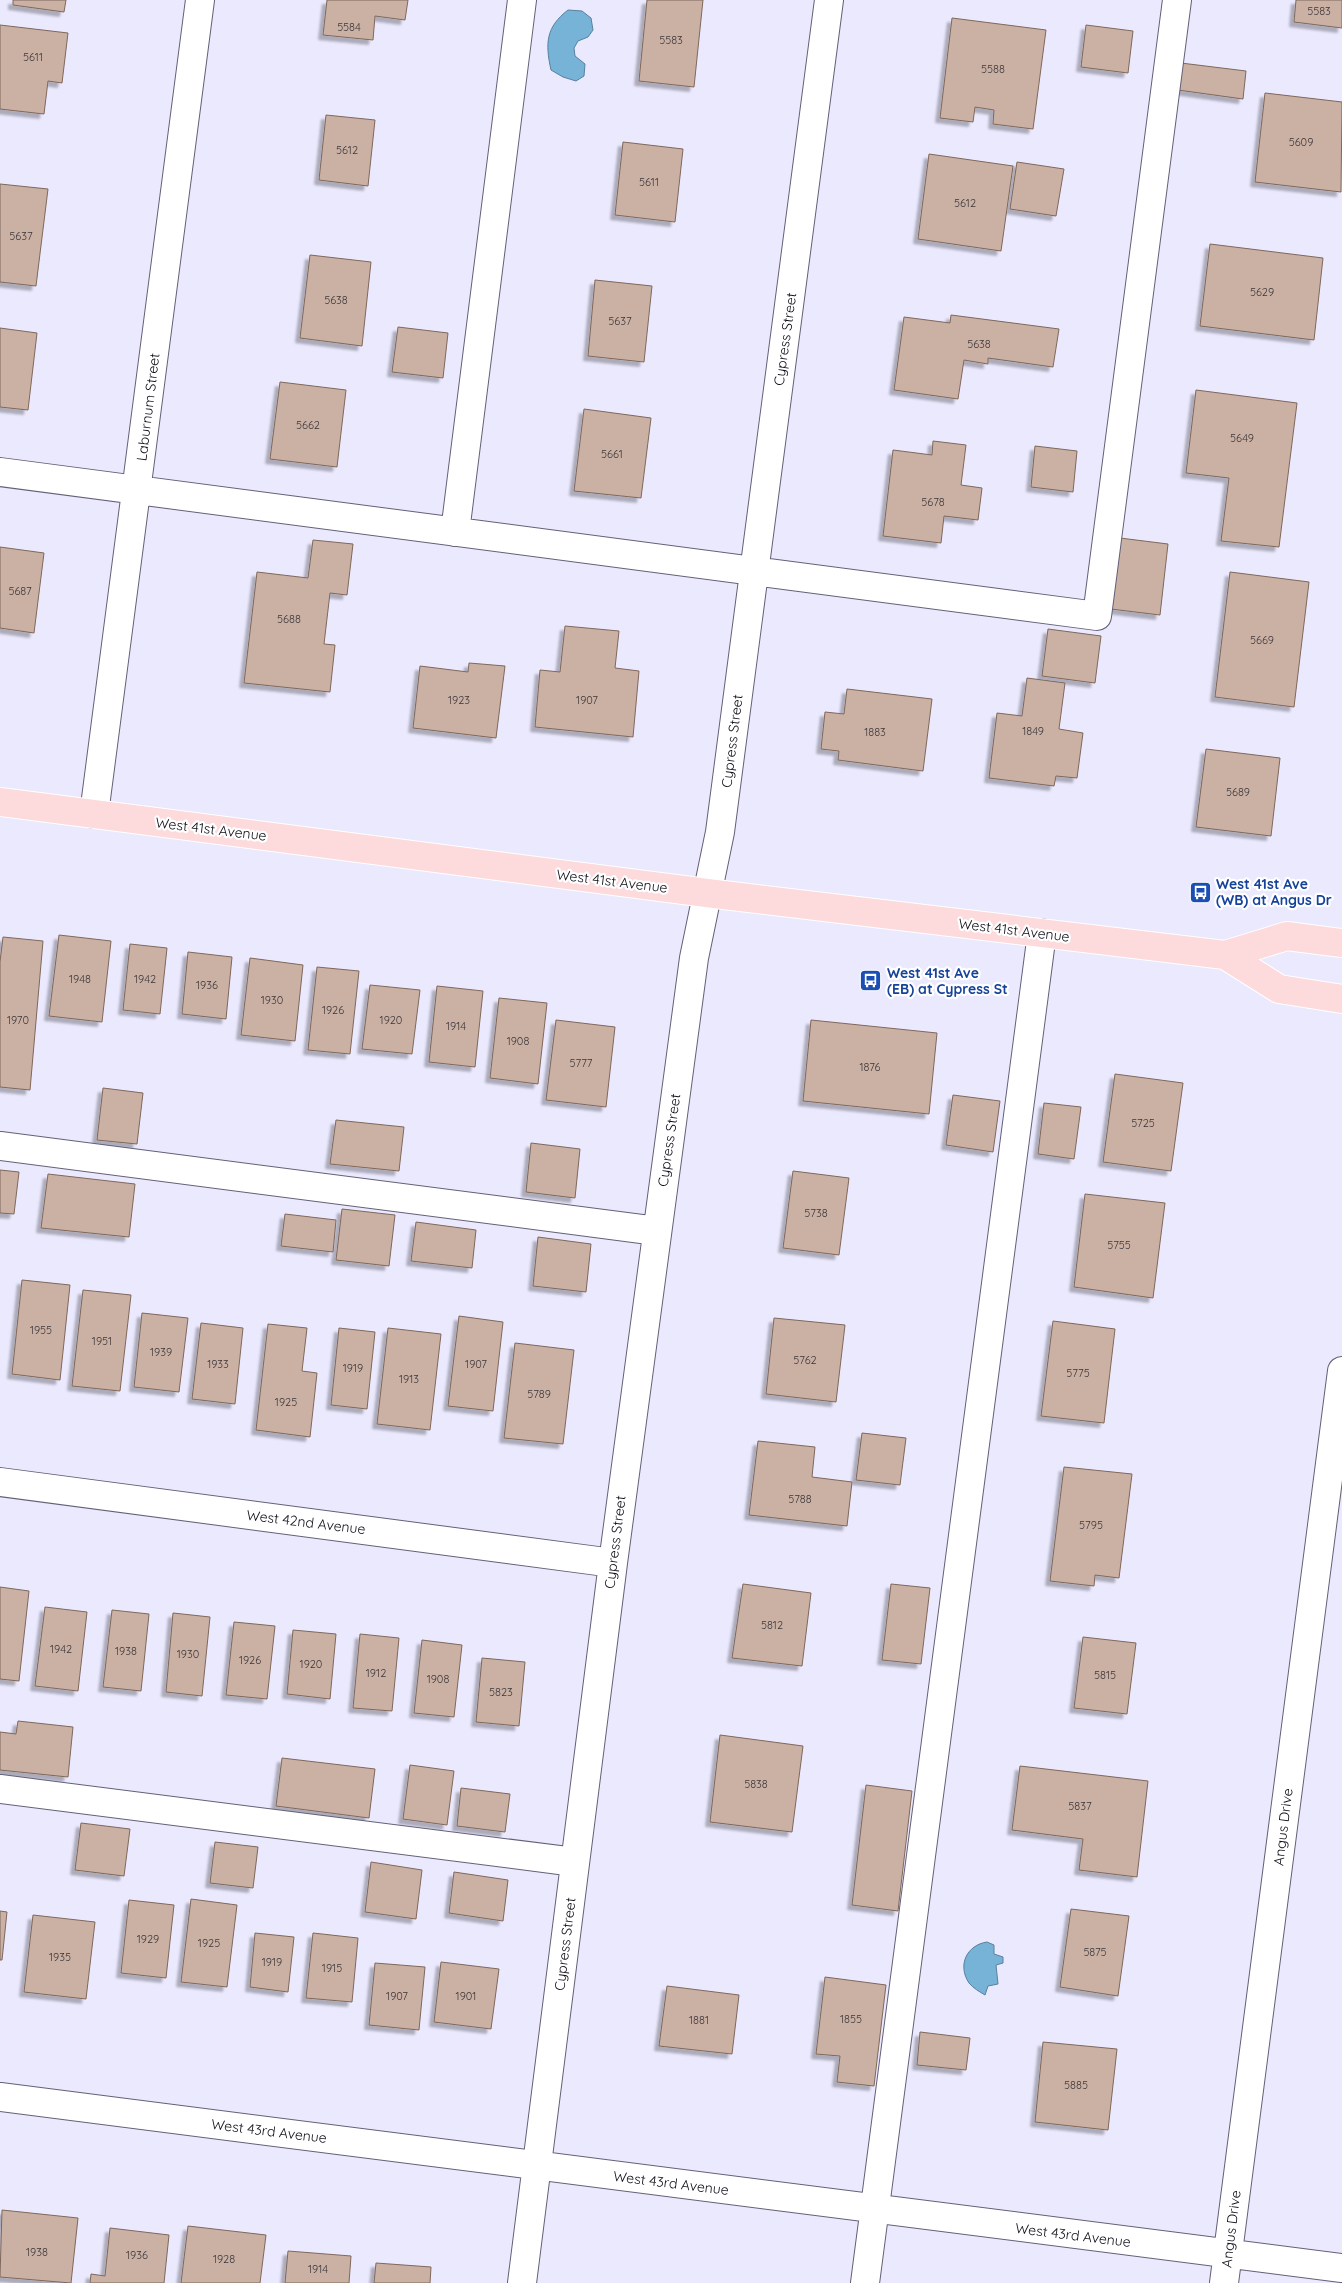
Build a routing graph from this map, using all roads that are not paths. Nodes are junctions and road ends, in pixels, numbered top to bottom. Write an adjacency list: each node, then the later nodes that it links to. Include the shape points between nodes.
1 (200, 0): 6 (street, Laburnum Street)
2 (522, 0): 7 (street)
3 (829, 0): 8 (street, Cypress Street)
4 (1177, 0): 8 (street, via 1096,616)
5 (0, 472): 6 (street)
6 (137, 490): 7 (street); 10 (street, Laburnum Street)
7 (456, 532): 8 (street)
8 (754, 571): 11 (street, Cypress Street, via 720,832)
9 (0, 802): 10 (main road, West 41st Avenue)
10 (94, 814): 11 (main road, West 41st Avenue)
11 (707, 894): 12 (main road, West 41st Avenue); 17 (street, Cypress Street, via 694,958)
12 (1042, 933): 14 (main road, West 41st Avenue); 25 (street)
13 (1342, 943): 14 (main road, West 41st Avenue, via 1287,936)
14 (1225, 956): 15 (main road, West 41st Avenue, via 1279,989)
15 (1342, 1000)
16 (0, 1146): 17 (street)
17 (656, 1231): 20 (street, Cypress Street)
18 (1342, 1371): 26 (street, Angus Drive)
19 (0, 1482): 20 (street, West 42nd Avenue)
20 (613, 1563): 22 (street, Cypress Street)
21 (0, 1789): 22 (street)
22 (575, 1862): 24 (street, Cypress Street)
23 (0, 2097): 24 (street, West 43rd Avenue)
24 (536, 2165): 25 (street, West 43rd Avenue); 28 (street, Cypress Street)
25 (874, 2209): 26 (street, West 43rd Avenue); 29 (street)
26 (1228, 2254): 27 (street, West 43rd Avenue); 30 (street, Angus Drive)
27 (1342, 2268)
28 (522, 2283)
29 (864, 2283)
30 (1224, 2283)

